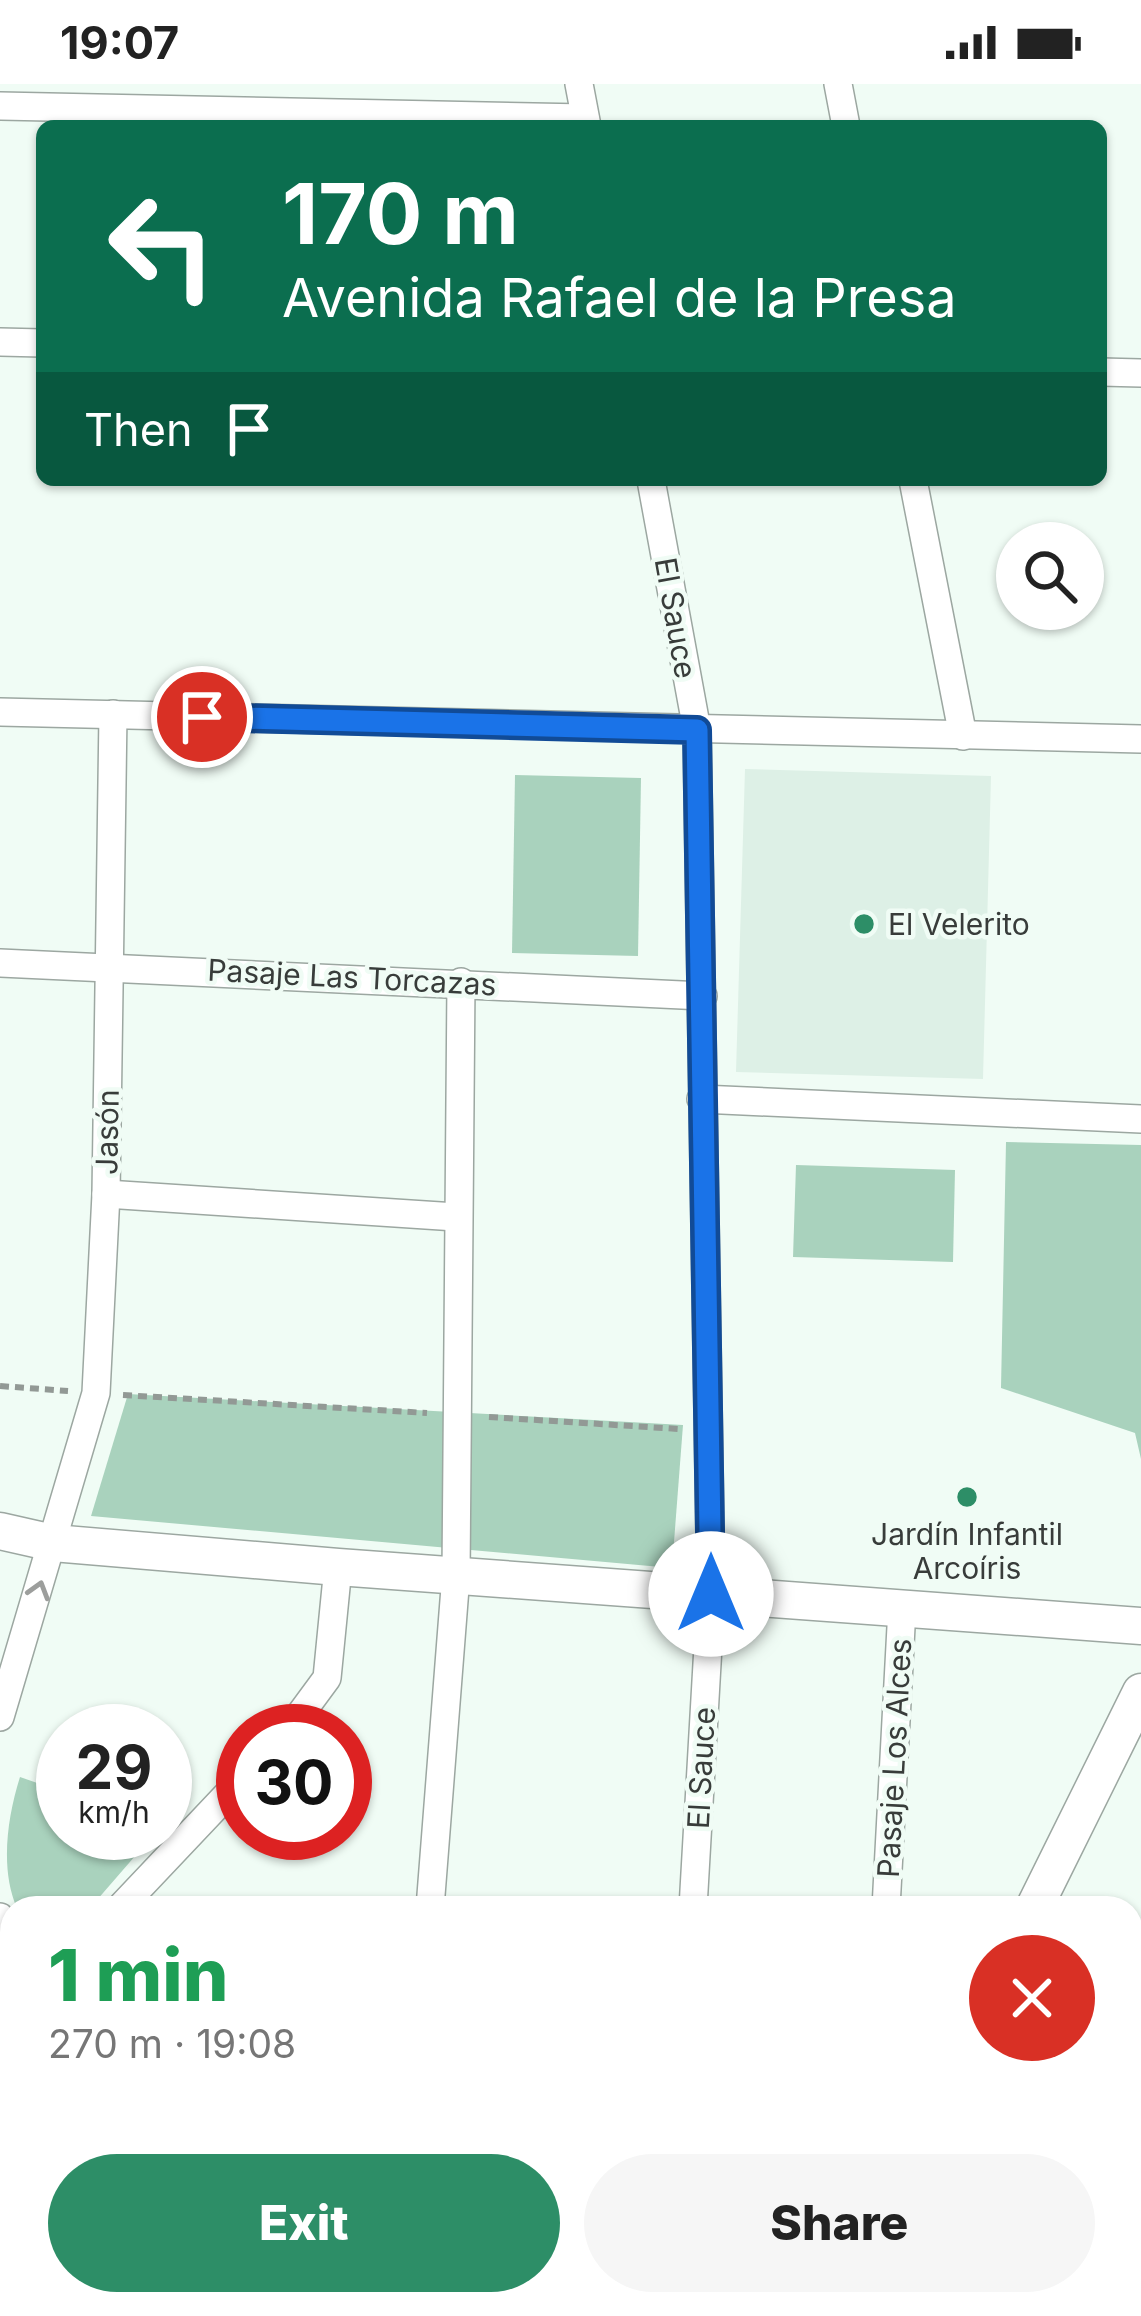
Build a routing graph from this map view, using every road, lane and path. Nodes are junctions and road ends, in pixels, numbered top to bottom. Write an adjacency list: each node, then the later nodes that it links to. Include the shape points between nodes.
1 (579, 84): 6 (street)
2 (838, 84): 7 (street)
3 (0, 106): 4 (street)
4 (124, 106): 5 (street)
5 (528, 120)
6 (586, 120)
7 (844, 120)
8 (0, 342): 9 (street)
9 (36, 343)
10 (1107, 372): 11 (street)
11 (1141, 373)
12 (652, 486): 16 (street, El Sauce)
13 (915, 486): 17 (street)
14 (0, 712): 15 (street)
15 (112, 714): 16 (street); 20 (street, Jasón)
16 (697, 730): 17 (street); 22 (street, El Sauce)
17 (964, 736): 18 (street)
18 (1141, 740)
19 (0, 963): 20 (street, Pasaje Las Torcazas)
20 (110, 965): 21 (street, Pasaje Las Torcazas); 25 (street, Jasón)
21 (461, 982): 22 (street, Pasaje Las Torcazas); 26 (street)
22 (703, 995): 23 (street, El Sauce)
23 (701, 1099): 24 (street); 30 (street, El Sauce)
24 (1141, 1119)
25 (106, 1194): 26 (street); 28 (street, Jasón)
26 (456, 1216): 29 (street)
27 (0, 1386): 28 (path)
28 (96, 1393): 29 (path); 32 (street, Jasón)
29 (456, 1415): 30 (path); 34 (street)
30 (711, 1431): 35 (street, El Sauce)
31 (2, 1538): 32 (street)
32 (53, 1543): 33 (street); 40 (street, Jasón, one-way to 32)
33 (338, 1567): 34 (street); 39 (street, via 327,1678)
34 (456, 1575): 35 (street); 43 (street)
35 (711, 1594): 36 (street); 44 (street, El Sauce)
36 (902, 1608): 37 (street); 45 (street, Pasaje Los Alces)
37 (1141, 1626)
38 (1141, 1692): 46 (street)
39 (308, 1704)
40 (0, 1717)
41 (216, 1807): 42 (street)
42 (131, 1896)
43 (431, 1896)
44 (694, 1896)
45 (887, 1896)
46 (1040, 1896)

